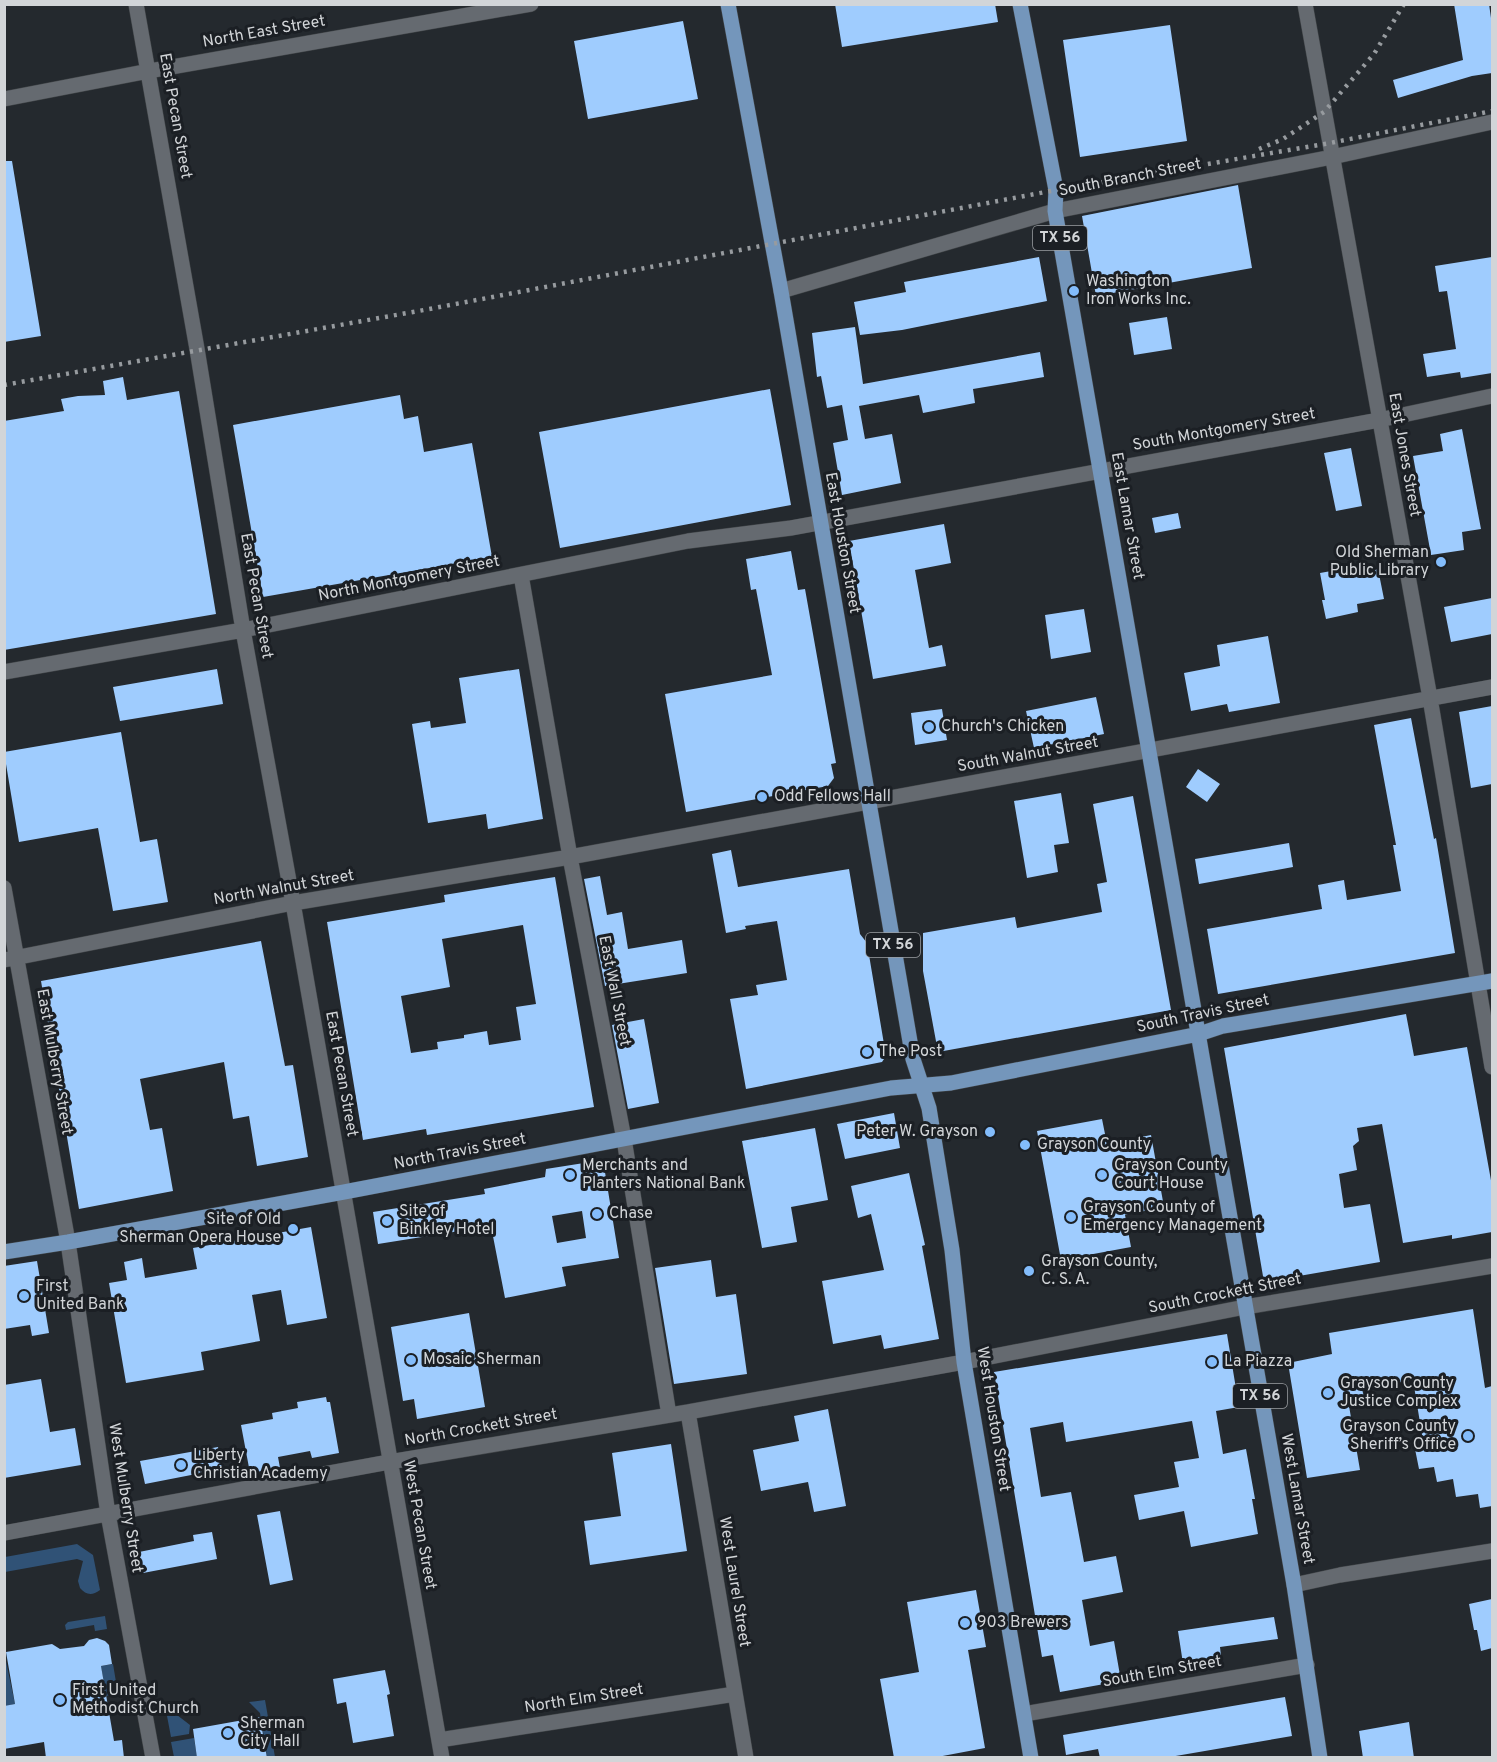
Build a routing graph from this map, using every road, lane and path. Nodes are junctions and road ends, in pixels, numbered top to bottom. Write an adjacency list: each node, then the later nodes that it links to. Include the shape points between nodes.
1 (136, 4): 6 (street, East Pecan Street)
2 (531, 4): 6 (street, North East Street)
3 (728, 4): 11 (main road, East Houston Street / TX 56)
4 (1020, 4): 10 (main road, East Lamar Street / TX 56, via 1056,190)
5 (1305, 4): 9 (street, East Jones Street)
6 (148, 71): 7 (street, North East Street); 17 (street, East Pecan Street)
7 (4, 99)
8 (1492, 122): 9 (street, South Branch Street)
9 (1332, 157): 10 (street, South Branch Street); 13 (street, East Jones Street)
10 (1055, 211): 11 (street, South Branch Street); 14 (main road, East Lamar Street / TX 56)
11 (781, 291): 15 (main road, East Houston Street / TX 56)
12 (1492, 396): 13 (street, South Montgomery Street)
13 (1379, 420): 14 (street, South Montgomery Street); 20 (street, East Jones Street)
14 (1101, 472): 15 (street, South Montgomery Street); 21 (main road, East Lamar Street / TX 56)
15 (820, 523): 16 (street, North Montgomery Street, via 688,542); 22 (main road, East Houston Street / TX 56)
16 (521, 575): 17 (street, North Montgomery Street); 23 (street, East Wall Street)
17 (243, 630): 18 (street, North Montgomery Street); 25 (street, East Pecan Street)
18 (4, 672)
19 (1492, 687): 20 (street, South Walnut Street)
20 (1430, 698): 21 (street, South Walnut Street); 27 (street, East Jones Street)
21 (1150, 751): 22 (street, South Walnut Street); 28 (main road, East Lamar Street / TX 56)
22 (868, 802): 23 (street, South Walnut Street); 30 (main road, East Houston Street / TX 56, via 912,1059)
23 (570, 857): 25 (street, North Walnut Street); 31 (street, East Wall Street)
24 (4, 888): 26 (street, East Mulberry Street)
25 (293, 903): 26 (street, North Walnut Street); 32 (street, East Pecan Street)
26 (11, 959): 33 (street, East Mulberry Street)
27 (1486, 982): 28 (main road, South Travis Street, via 1223,1026); 29 (street, East Jones Street)
28 (1199, 1034): 30 (main road, South Travis Street); 36 (main road, West Lamar Street / TX 56)
29 (1492, 1066)
30 (921, 1086): 31 (main road, North Travis Street, via 891,1088); 37 (main road, West Houston Street / TX 56, via 952,1250)
31 (624, 1139): 32 (main road, North Travis Street); 39 (street, East Wall Street)
32 (344, 1192): 33 (main road, North Travis Street); 40 (street, West Pecan Street)
33 (68, 1242): 34 (main road, North Travis Street); 41 (street, West Mulberry Street)
34 (4, 1252)
35 (1492, 1266): 36 (street, South Crockett Street)
36 (1245, 1307): 37 (street, South Crockett Street); 44 (main road, West Lamar Street / TX 56)
37 (964, 1362): 38 (street, North Crockett Street); 47 (main road, West Houston Street / TX 56)
38 (688, 1412): 39 (street, North Crockett Street); 46 (street, West Laurel Street)
39 (669, 1415): 40 (street, North Crockett Street)
40 (389, 1462): 41 (street, North Crockett Street); 48 (street, West Pecan Street)
41 (108, 1514): 42 (street, North Crockett Street); 49 (street, West Mulberry Street)
42 (4, 1533)
43 (1492, 1551): 44 (street)
44 (1294, 1585): 45 (main road, West Lamar Street / TX 56)
45 (1307, 1665): 47 (street, South Elm Street); 53 (main road, West Lamar Street / TX 56)
46 (735, 1694): 48 (street, North Elm Street); 51 (street, West Laurel Street)
47 (1024, 1714): 52 (main road, West Houston Street / TX 56)
48 (439, 1740): 50 (street, West Pecan Street)
49 (153, 1758)
50 (442, 1758)
51 (746, 1758)
52 (1031, 1758)
53 (1320, 1758)

